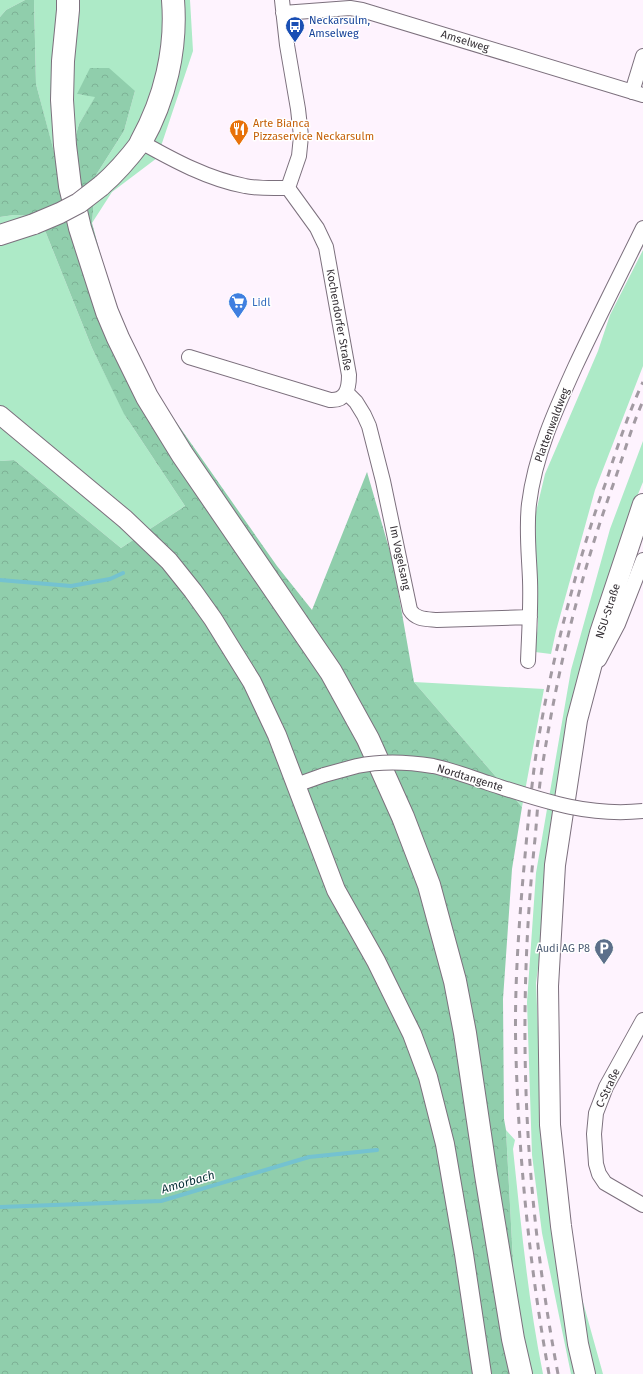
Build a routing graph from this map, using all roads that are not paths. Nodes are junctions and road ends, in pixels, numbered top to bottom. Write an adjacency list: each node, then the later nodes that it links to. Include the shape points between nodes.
1 (165, 0): 5 (highway)
2 (173, 0): 5 (highway)
3 (283, 6): 7 (street, Amselweg, via 362,10); 9 (street, via 301,136 299,156)
4 (71, 8): 28 (highway, via 62,100 70,186 96,281 118,338 148,397 182,454 331,672 368,739 403,817 429,885 455,981 465,1033 513,1339)
5 (171, 52): 8 (highway, via 161,99)
6 (643, 56): 7 (street)
7 (638, 93)
8 (141, 142): 9 (street, via 165,156 229,182 259,188); 11 (main road, bridge, via 116,174 80,203 34,224)
9 (288, 188): 13 (street, Kochendorfer Straße, via 317,228 326,247 349,375)
10 (643, 228): 20 (street, Plattenwaldweg, via 556,408 544,439 529,504)
11 (0, 235)
12 (189, 357): 13 (street, via 330,400 336,400)
13 (346, 392): 20 (street, Im Vogelsang, via 356,402 369,426 410,610 413,614 424,619 438,620)
14 (0, 411): 16 (street)
15 (0, 415): 16 (street)
16 (18, 429): 23 (street, via 125,519 169,561 194,591 252,682 277,735)
17 (643, 504): 18 (main road, NSU-Straße)
18 (639, 523): 22 (main road, NSU-Straße, via 600,633)
19 (643, 560): 22 (street, via 618,624)
20 (530, 617): 21 (street, Plattenwaldweg)
21 (528, 661)
22 (588, 681): 29 (main road, NSU-Straße, via 577,720 555,865 548,986 550,1124 561,1226 578,1344)
23 (296, 785): 24 (street, Nordtangente, bridge, via 358,766 386,763 432,766 565,807 619,814); 27 (street, via 336,890 376,960 412,1034 428,1077 445,1144)
24 (643, 811)
25 (643, 1020): 26 (street, C-Straße, via 606,1087 596,1113 594,1134 596,1164 605,1183)
26 (643, 1204)
27 (482, 1374)
28 (522, 1374)
29 (585, 1374)

